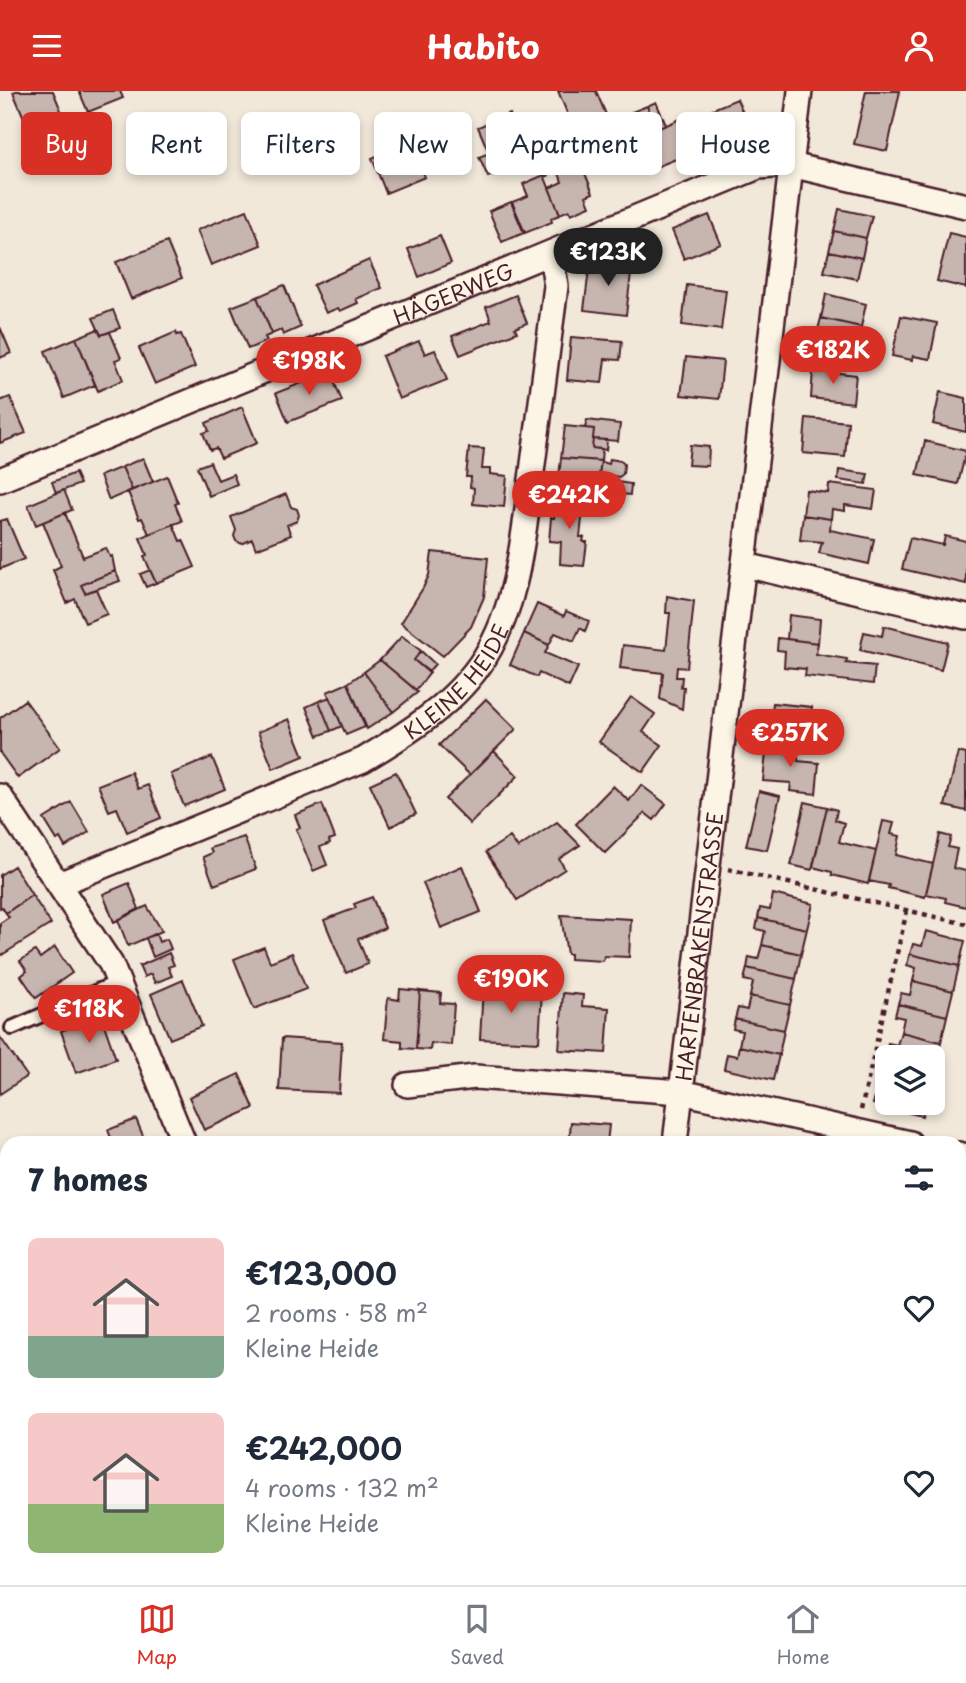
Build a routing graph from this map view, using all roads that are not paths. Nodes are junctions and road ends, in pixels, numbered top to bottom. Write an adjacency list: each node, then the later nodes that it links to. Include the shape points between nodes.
1 (800, 91): 2 (street, HARTENBRAKENSTRASSE)
2 (795, 132)
3 (795, 166): 6 (street, HÄGERWEG)
4 (739, 175): 7 (street, HÄGERWEG)
5 (790, 175): 9 (street, HARTENBRAKENSTRASSE)
6 (966, 206)
7 (551, 253): 8 (street, HÄGERWEG); 12 (street, KLEINE HEIDE, via 555,286 520,561 506,613 485,658 453,697 410,732 363,760)
8 (0, 480)
9 (745, 565): 10 (street); 16 (street, HARTENBRAKENSTRASSE)
10 (966, 617)
11 (0, 796): 12 (street)
12 (59, 884): 13 (street)
13 (118, 982): 14 (lane); 17 (street)
14 (12, 1028)
15 (407, 1085): 16 (street, HARTENBRAKENSTRASSE, via 475,1077)
16 (681, 1091): 18 (street, HARTENBRAKENSTRASSE); 19 (street)
17 (181, 1136)
18 (676, 1136)
19 (881, 1136)

